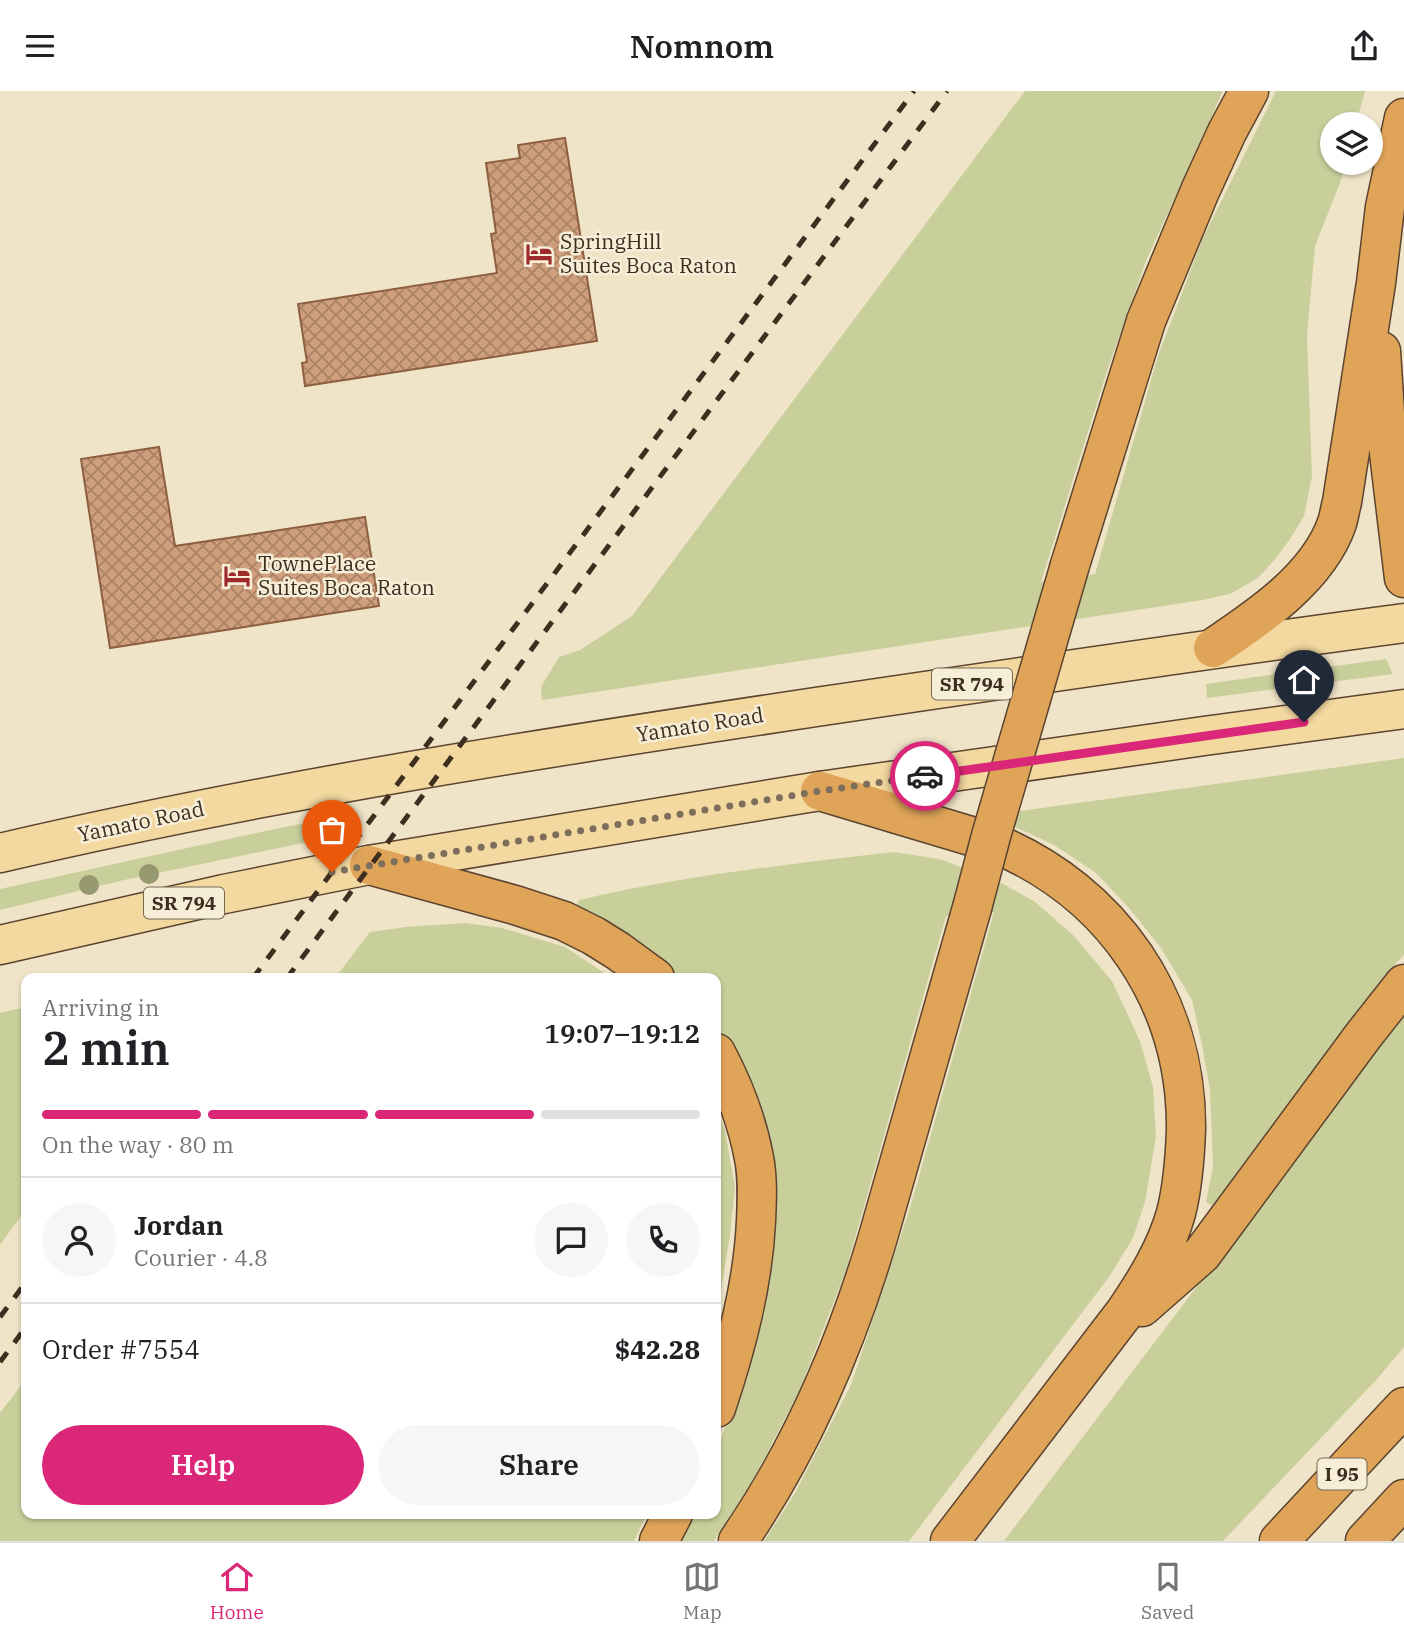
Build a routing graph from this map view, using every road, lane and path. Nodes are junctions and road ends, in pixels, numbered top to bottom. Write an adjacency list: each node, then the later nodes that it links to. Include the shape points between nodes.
1 (1249, 91): 21 (highway, bridge, via 1200,191 1146,321 1070,565 846,1335 786,1465)
2 (1404, 118): 3 (highway, via 1385,208)
3 (1376, 283): 4 (highway, via 1386,428); 6 (highway, via 1336,524 1320,555 1284,596)
4 (1404, 578)
5 (1404, 623): 6 (main road, Yamato Road / SR 794)
6 (1213, 648): 9 (main road, Yamato Road / SR 794, via 444,764 184,812)
7 (1404, 709): 8 (main road, SR 794)
8 (820, 791): 10 (main road, SR 794); 15 (highway, via 985,840 1036,863 1097,911 1131,952 1159,997 1178,1051 1186,1098 1181,1187 1175,1213 1141,1289)
9 (0, 853)
10 (369, 865): 11 (main road, SR 794); 12 (highway, via 564,921)
11 (0, 945)
12 (647, 973)
13 (1404, 984): 15 (highway, via 1202,1254)
14 (721, 1063): 16 (highway, via 743,1113 755,1160 757,1207 749,1285)
15 (1099, 1345): 22 (highway)
16 (721, 1391)
17 (1404, 1407): 23 (highway, I 95)
18 (1404, 1499): 24 (highway)
19 (670, 1519): 20 (highway)
20 (659, 1541)
21 (738, 1541)
22 (950, 1541)
23 (1279, 1541)
24 (1365, 1541)

